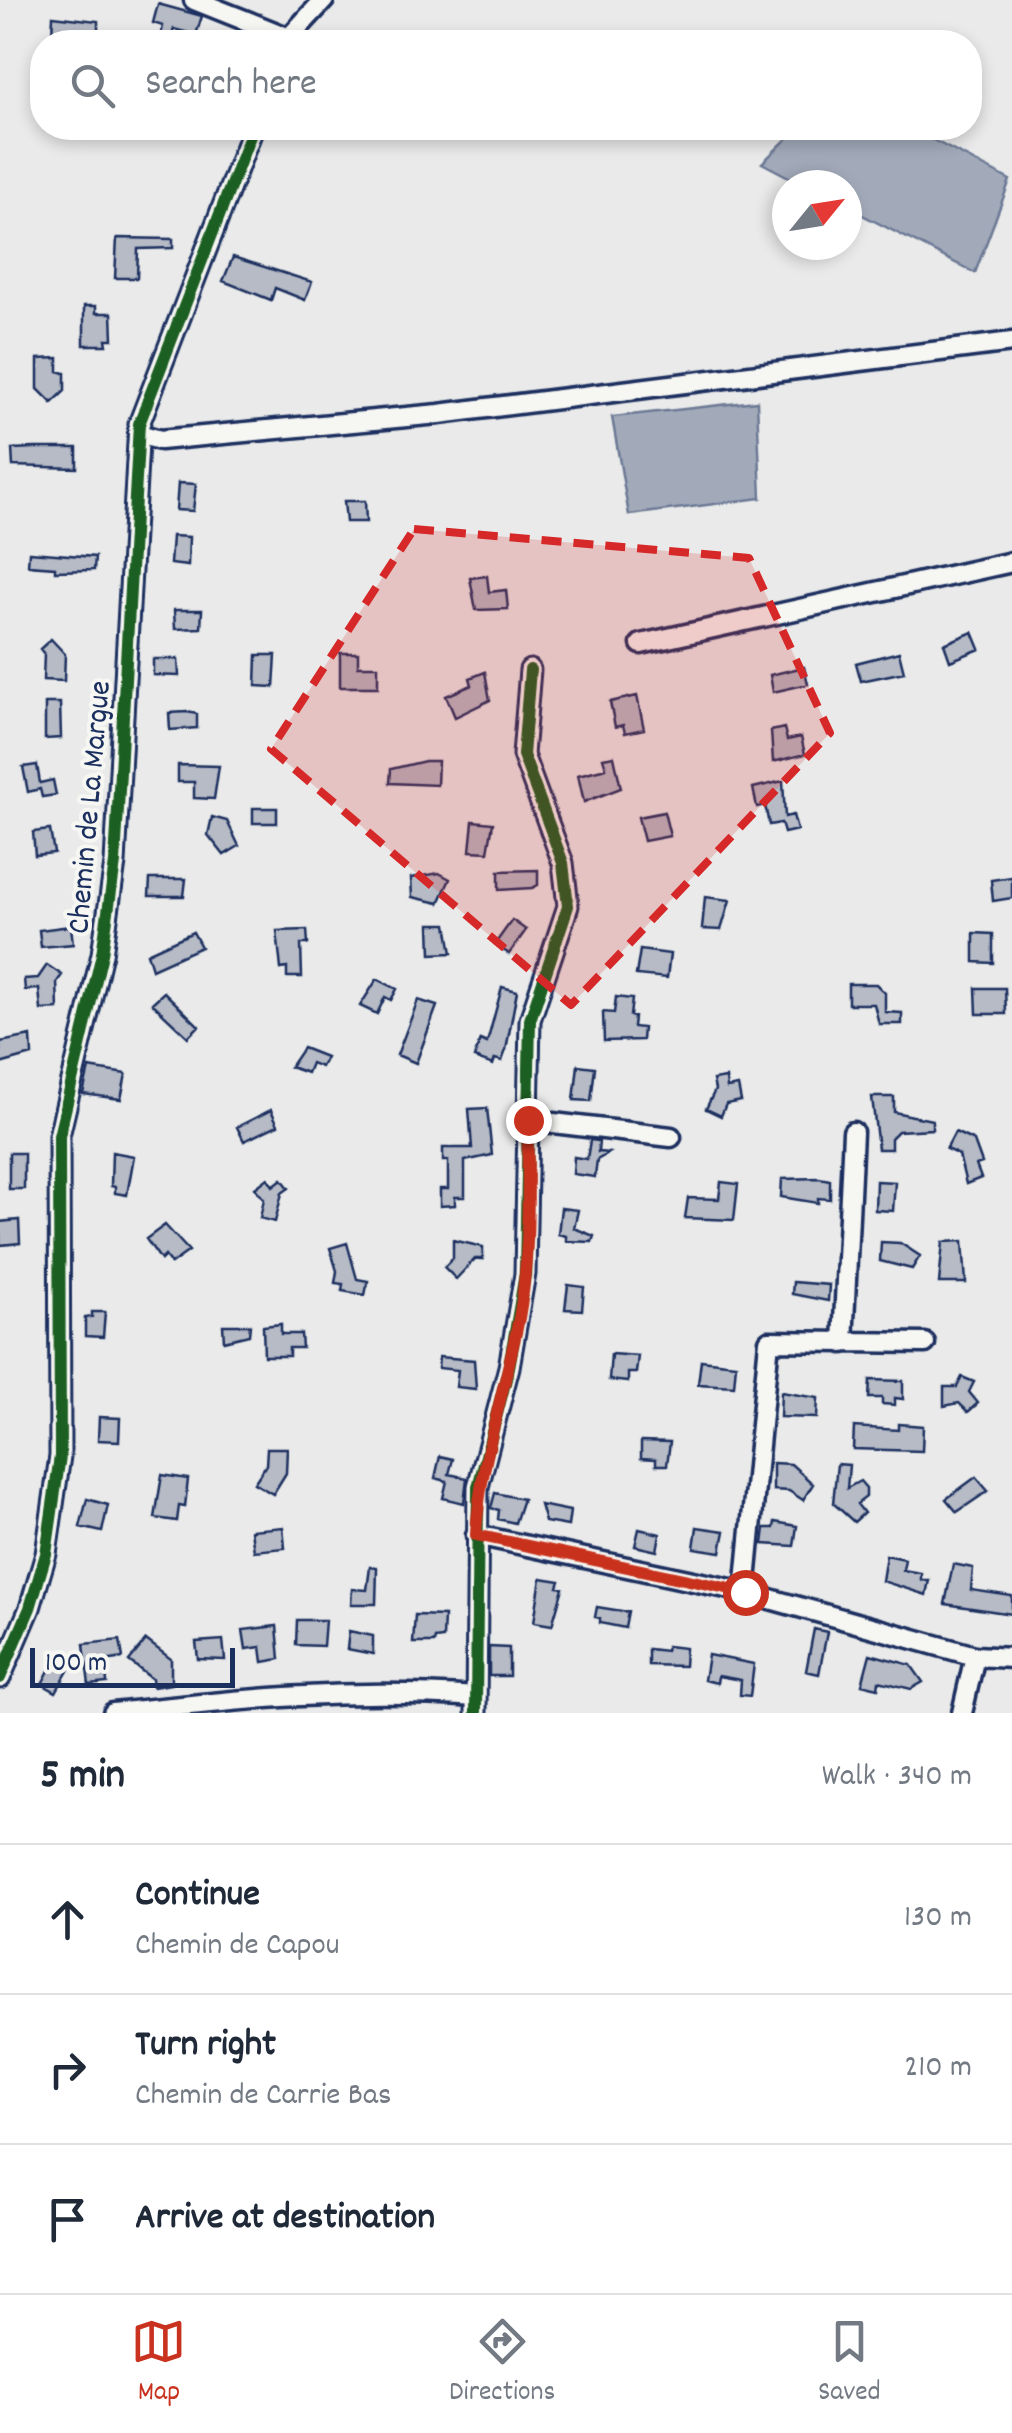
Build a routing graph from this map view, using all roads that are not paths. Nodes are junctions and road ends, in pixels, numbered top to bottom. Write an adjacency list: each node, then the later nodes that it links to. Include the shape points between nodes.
1 (194, 0): 3 (street)
2 (324, 0): 4 (street)
3 (263, 30)
4 (296, 30)
5 (248, 140): 7 (street, Chemin de La Margue)
6 (1012, 342): 7 (street, via 439,414 160,440)
7 (138, 434): 18 (street, Chemin de La Margue, via 115,863 102,954 59,1136 60,1456 46,1554)
8 (1012, 562): 9 (street)
9 (641, 644)
10 (530, 670): 11 (street, via 524,755 563,862 568,906 530,1020)
11 (528, 1120): 13 (street); 16 (street, via 525,1274 478,1487)
12 (852, 1132): 14 (street)
13 (671, 1136)
14 (842, 1343): 15 (street); 17 (street, via 768,1341)
15 (925, 1343)
16 (476, 1535): 17 (street); 22 (street)
17 (745, 1592): 19 (street)
18 (5, 1654): 21 (street, Chemin de La Margue)
19 (975, 1656): 20 (street); 24 (street)
20 (1012, 1658)
21 (0, 1678)
22 (476, 1705): 23 (street, via 388,1691 297,1693)
23 (113, 1713)
24 (962, 1713)

